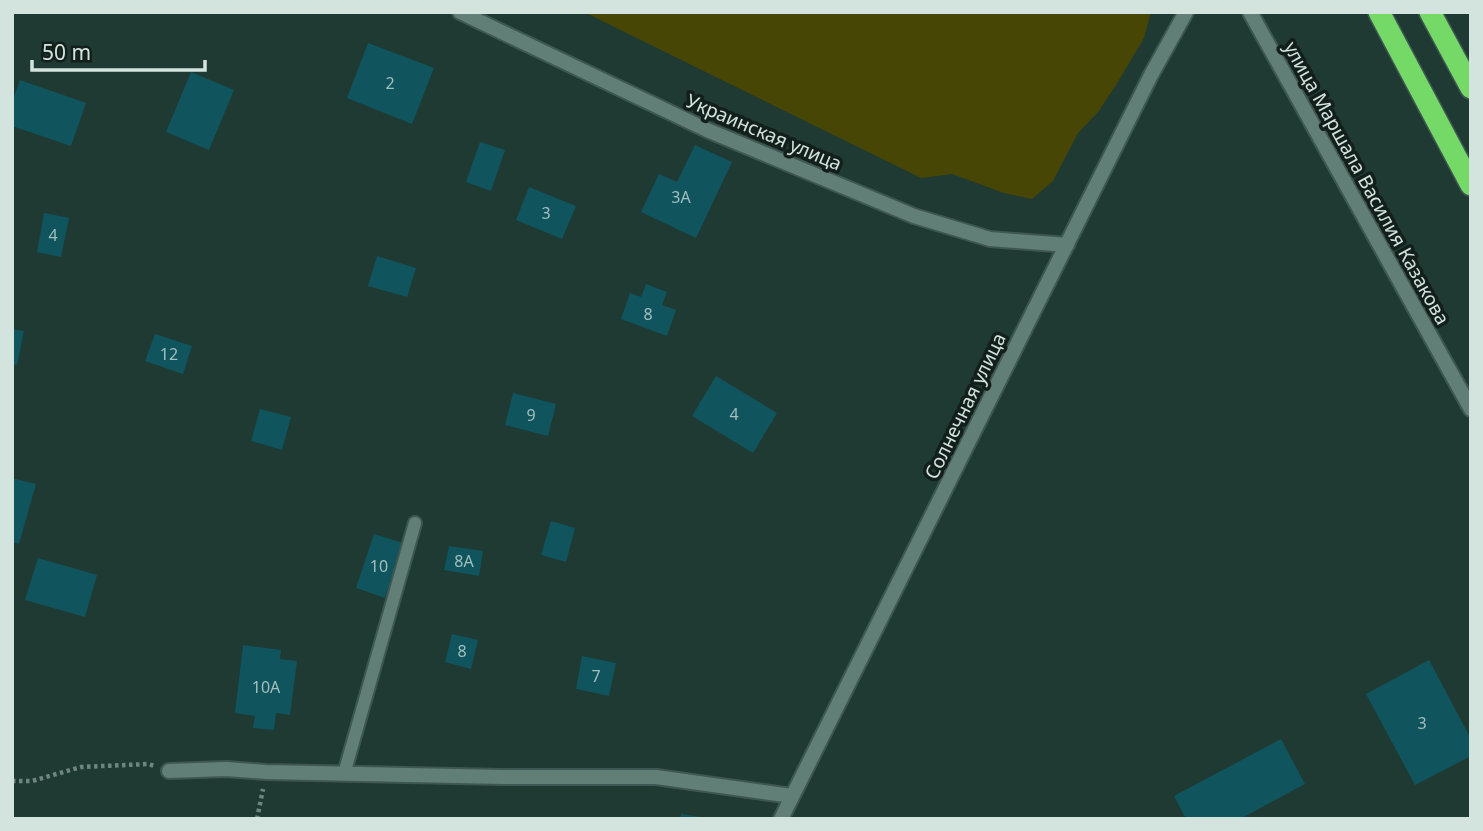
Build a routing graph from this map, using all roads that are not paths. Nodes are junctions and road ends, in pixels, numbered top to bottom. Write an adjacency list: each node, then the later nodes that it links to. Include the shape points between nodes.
1 (460, 12): 8 (street, Украинская улица, via 707,130 914,216 990,239)
2 (1186, 12): 8 (street, Солнечная улица)
3 (1250, 12): 9 (street, улица Маршала Василия Казакова)
4 (1379, 12): 7 (highway)
5 (1430, 12): 6 (highway)
6 (1471, 88)
7 (1471, 185)
8 (1067, 245): 13 (street, Солнечная улица)
9 (1471, 409)
10 (415, 523): 12 (lane)
11 (169, 771): 12 (street)
12 (344, 774): 13 (street, via 656,777)
13 (792, 796): 14 (street, Солнечная улица)
14 (781, 819)

